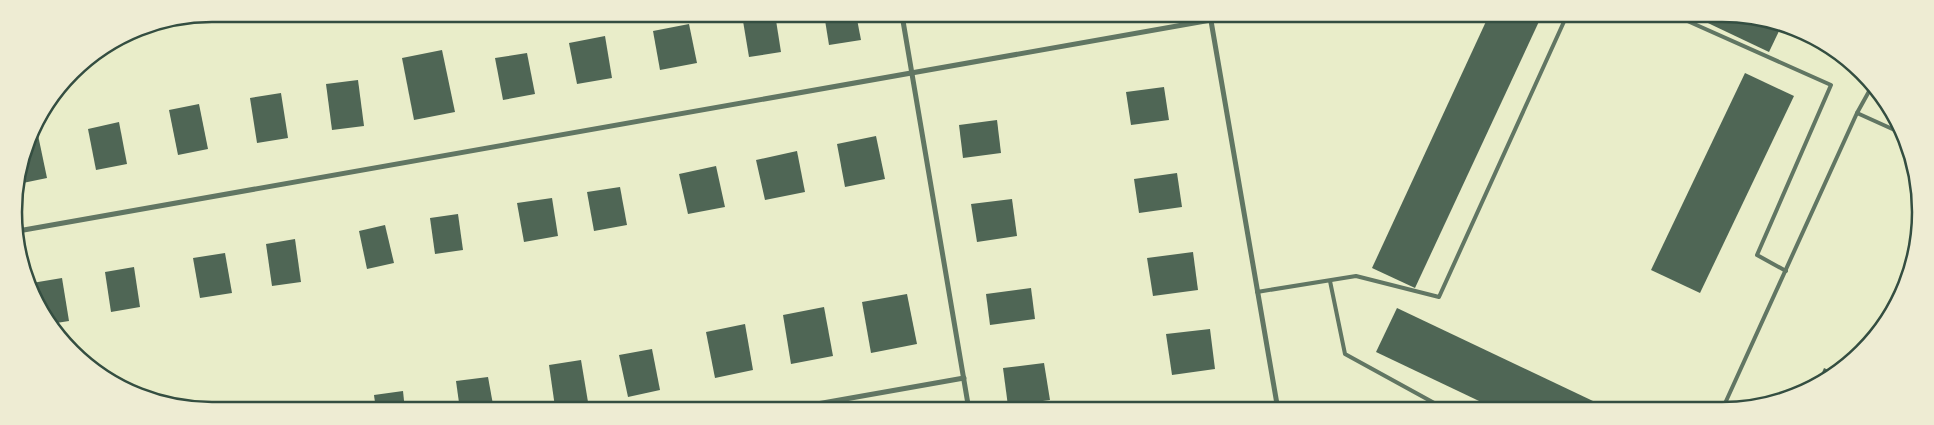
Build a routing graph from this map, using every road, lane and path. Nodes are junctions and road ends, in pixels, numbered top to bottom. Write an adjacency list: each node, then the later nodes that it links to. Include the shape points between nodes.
1 (903, 22): 6 (street)
2 (1188, 22): 6 (street)
3 (1211, 22): 13 (street)
4 (1564, 22): 12 (lane, via 1439,297 1356,276)
5 (1690, 22): 11 (lane, via 1831,85 1757,255)
6 (912, 73): 10 (street); 14 (street)
7 (1868, 92): 8 (lane)
8 (1857, 113): 9 (lane); 11 (lane)
9 (1892, 129)
10 (23, 230)
11 (1786, 271): 19 (lane)
12 (1330, 280): 13 (lane); 18 (lane, via 1345,354)
13 (1257, 292): 17 (street)
14 (964, 378): 15 (street); 16 (street)
15 (828, 402)
16 (968, 402)
17 (1277, 402)
18 (1432, 402)
19 (1726, 402)

